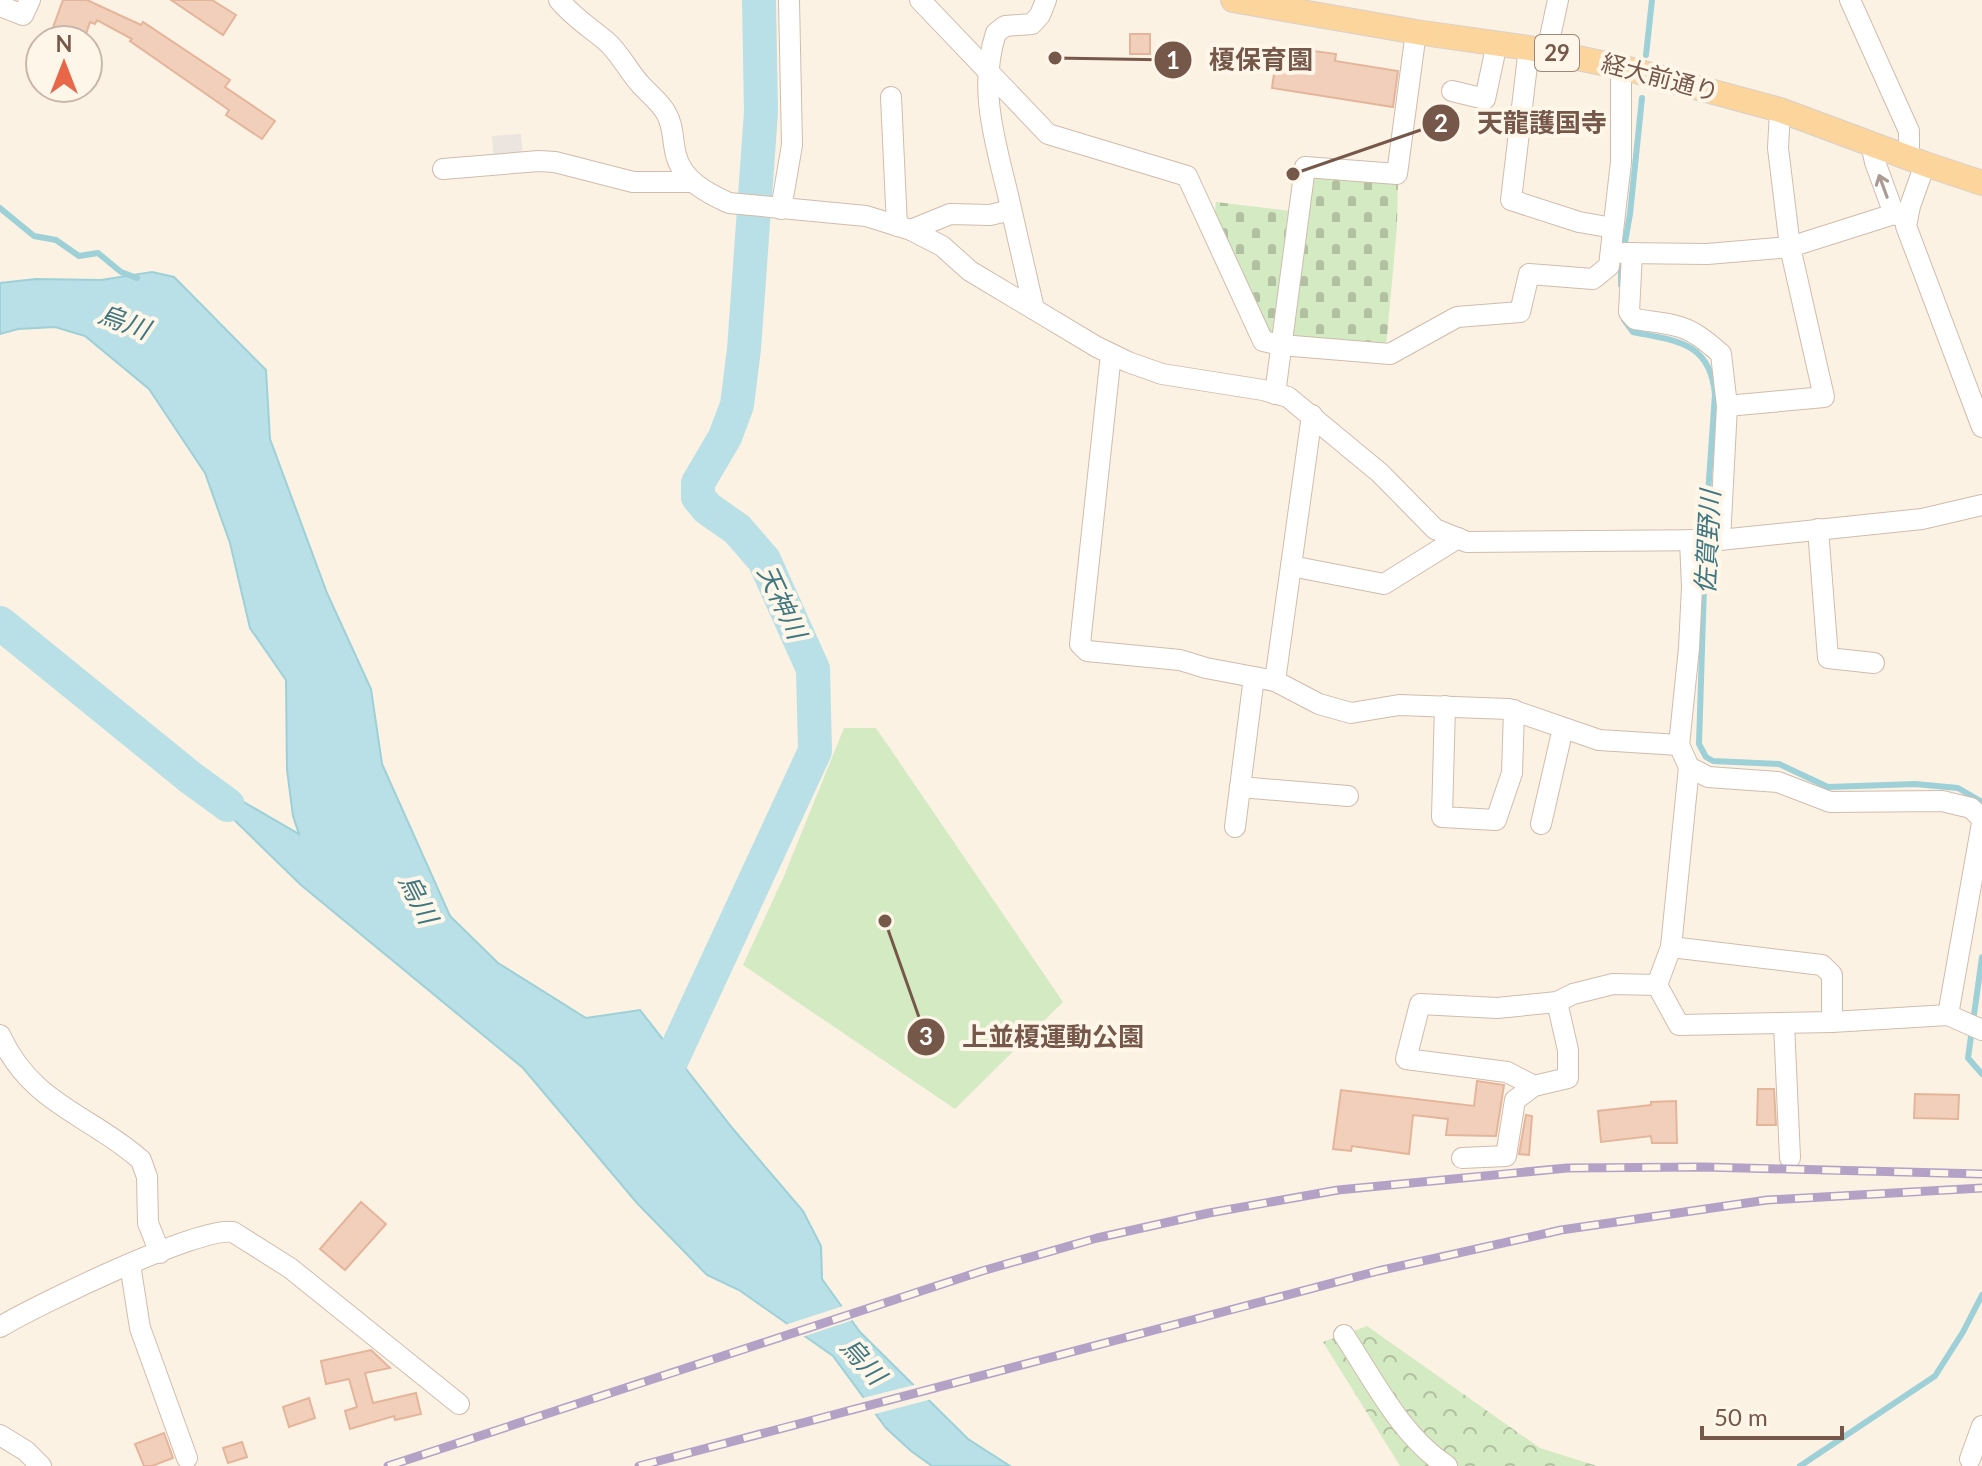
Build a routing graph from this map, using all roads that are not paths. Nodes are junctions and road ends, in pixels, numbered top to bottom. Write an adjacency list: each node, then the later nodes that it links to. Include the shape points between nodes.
1 (30, 0): 9 (street, via 23,15)
2 (559, 0): 22 (street, via 614,49 663,108 672,124 675,154)
3 (789, 0): 24 (street, via 792,145)
4 (920, 0): 15 (street)
5 (1046, 0): 15 (street, via 1032,24 1005,26 996,33)
6 (1233, 0): 10 (main road, 経大前通り / 29)
7 (1558, 0): 13 (street)
8 (1850, 0): 20 (street, via 1909,131)
9 (0, 6)
10 (1330, 8): 11 (main road, 経大前通り / 29)
11 (1416, 32): 12 (main road, 経大前通り / 29); 32 (street, via 1397,174 1305,167)
12 (1497, 43): 13 (main road, 経大前通り / 29); 16 (street, via 1485,99)
13 (1538, 50): 14 (main road, 経大前通り / 29); 28 (street, via 1511,200)
14 (1621, 67): 18 (main road, 経大前通り / 29); 28 (street, via 1621,162)
15 (987, 72): 25 (street, via 993,132); 32 (street, via 1048,134 1187,176 1263,341)
16 (1452, 91)
17 (891, 97): 27 (street)
18 (1780, 110): 19 (main road, 経大前通り / 29); 29 (street, via 1778,148)
19 (1871, 144): 20 (main road, 経大前通り / 29); 26 (street, one-way to 19)
20 (1917, 161): 23 (main road, 経大前通り / 29); 26 (street)
21 (443, 169): 22 (street, via 555,162 633,182)
22 (692, 182): 24 (street, via 721,200)
23 (1982, 183)
24 (774, 208): 27 (street, via 866,216)
25 (1011, 210): 27 (street, via 950,214); 31 (street)
26 (1900, 216): 29 (street); 37 (street)
27 (904, 228): 31 (street, via 942,246 970,271)
28 (1613, 228): 30 (street)
29 (1790, 247): 30 (street, via 1707,254); 35 (street, via 1824,397)
30 (1621, 253): 32 (street, via 1593,279 1529,274 1520,312 1457,317 1390,354); 35 (street, via 1629,312 1635,319 1682,326 1721,354)
31 (1034, 309): 33 (street)
32 (1281, 345): 34 (street)
33 (1111, 354): 34 (street, via 1162,374); 44 (street, via 1080,644 1087,651 1180,660)
34 (1275, 394): 36 (street)
35 (1727, 406): 41 (street)
36 (1312, 415): 40 (street, via 1435,529); 42 (street)
37 (1982, 427)
38 (1982, 505): 39 (street, via 1922,519)
39 (1818, 529): 41 (street); 43 (street, via 1828,658)
40 (1458, 538): 41 (street); 42 (street, via 1384,584)
41 (1705, 540): 49 (street, via 1692,587)
42 (1291, 566): 45 (street)
43 (1874, 663)
44 (1254, 677): 45 (street); 51 (street)
45 (1275, 681): 46 (street, via 1319,704 1351,713 1399,705)
46 (1445, 706): 47 (street); 47 (street, via 1442,817 1496,820 1512,773)
47 (1514, 710): 48 (street)
48 (1563, 728): 49 (street, via 1599,740); 54 (street)
49 (1679, 745): 50 (street)
50 (1689, 767): 53 (street, via 1708,777 1778,782 1830,802 1942,801 1971,808); 56 (street)
51 (1240, 787): 52 (street); 55 (street)
52 (1348, 796)
53 (1982, 821): 59 (street)
54 (1541, 824)
55 (1235, 827)
56 (1671, 947): 57 (street); 60 (street, via 1822,965 1832,975)
57 (1657, 985): 58 (street, via 1613,984); 61 (street, via 1679,1025)
58 (1557, 1002): 64 (street, via 1568,1050 1568,1078); 64 (street, via 1497,1008 1420,1004 1406,1059 1507,1072)
59 (1952, 1016): 60 (street); 62 (street)
60 (1832, 1022): 61 (street)
61 (1784, 1024): 66 (street)
62 (1982, 1030)
63 (0, 1035): 67 (street, via 37,1088 141,1160 147,1177 148,1223)
64 (1534, 1086): 65 (street, via 1515,1100 1506,1156)
65 (1462, 1158)
66 (1790, 1158)
67 (160, 1253): 68 (street); 71 (street, via 233,1232 290,1268)
68 (130, 1264): 69 (street); 74 (street, via 140,1328)
69 (0, 1327)
70 (1344, 1335): 77 (street, via 1404,1424)
71 (459, 1404)
72 (1982, 1426): 75 (street)
73 (0, 1435): 76 (street)
74 (187, 1458)
75 (1970, 1459)
76 (41, 1466)
77 (1447, 1466)

